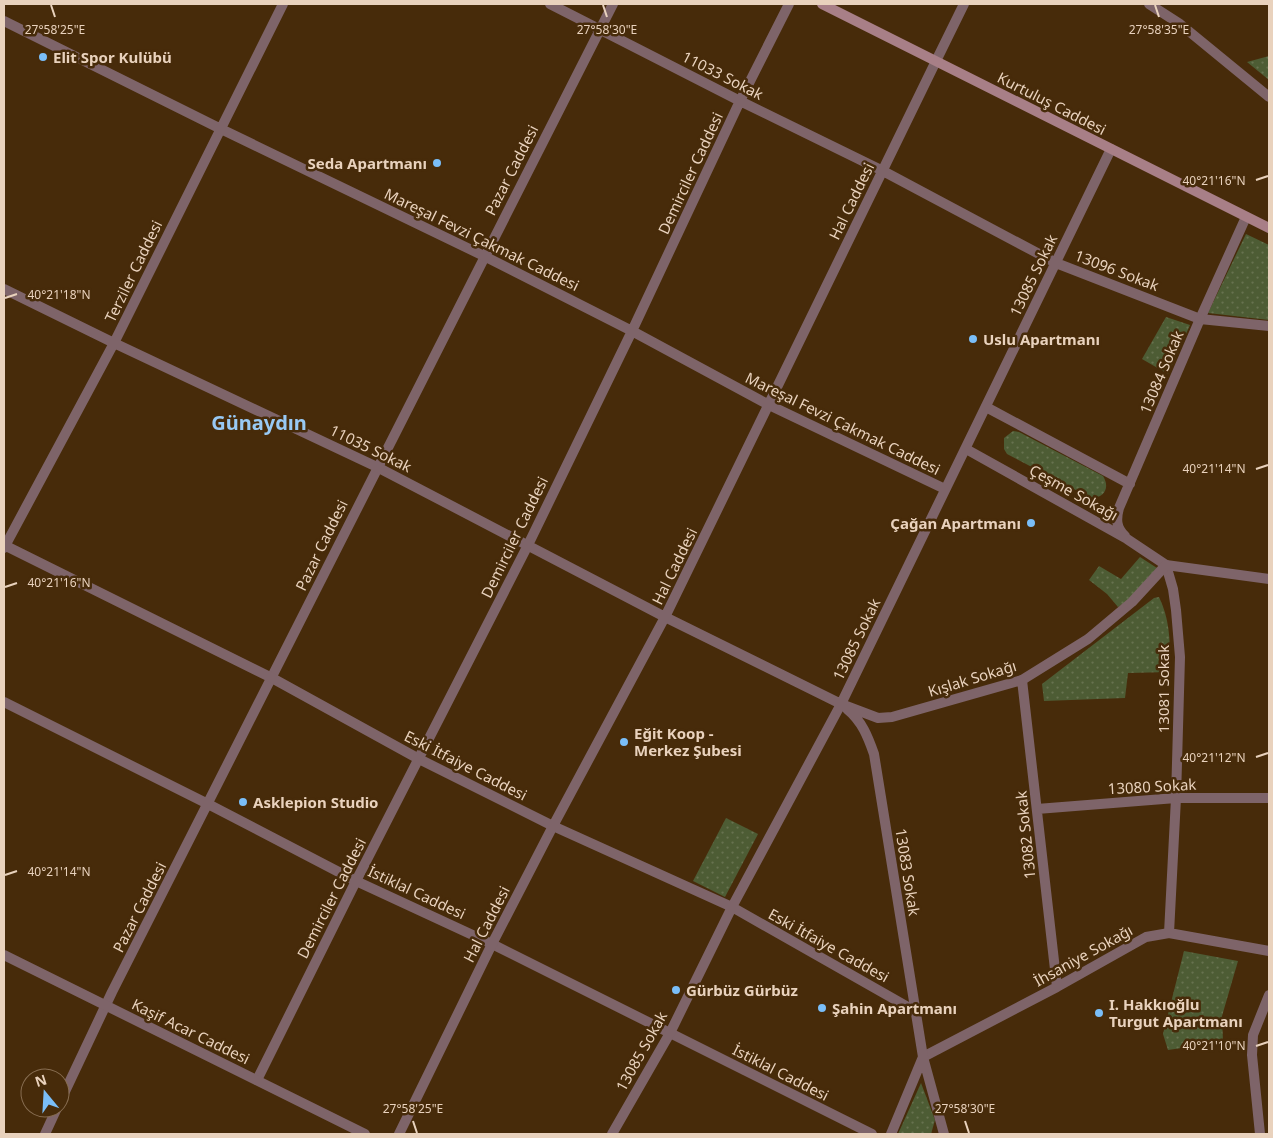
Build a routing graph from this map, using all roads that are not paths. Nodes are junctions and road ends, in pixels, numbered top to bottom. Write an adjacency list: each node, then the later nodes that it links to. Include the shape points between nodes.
1 (283, 4): 14 (street, Terziler Caddesi)
2 (550, 4): 10 (street, 11033 Sokak)
3 (613, 4): 10 (street, Pazar Caddesi)
4 (789, 4): 13 (street, Demirciler Caddesi)
5 (822, 4): 11 (main road, Kurtuluş Caddesi)
6 (964, 4): 11 (street, Hal Caddesi)
7 (1148, 4): 8 (street)
8 (1163, 7): 12 (street)
9 (4, 21): 14 (street, Mareşal Fevzi Çakmak Caddesi)
10 (600, 29): 13 (street, 11033 Sokak); 19 (street, Pazar Caddesi)
11 (936, 61): 15 (main road, Kurtuluş Caddesi); 16 (street, Hal Caddesi)
12 (1269, 97)
13 (740, 101): 16 (street, 11033 Sokak); 24 (street, Demirciler Caddesi)
14 (221, 129): 19 (street, Mareşal Fevzi Çakmak Caddesi); 25 (street, Terziler Caddesi)
15 (1112, 149): 17 (main road, Kurtuluş Caddesi); 20 (street, 13085 Sokak)
16 (883, 171): 20 (street, 13096 Sokak); 26 (street, Hal Caddesi)
17 (1246, 217): 18 (main road, Kurtuluş Caddesi); 22 (street, 13084 Sokak)
18 (1269, 228)
19 (484, 256): 24 (street, Mareşal Fevzi Çakmak Caddesi); 29 (street, Pazar Caddesi)
20 (1056, 262): 22 (street, 13096 Sokak); 27 (street, 13085 Sokak)
21 (4, 289): 25 (street, 11035 Sokak)
22 (1200, 319): 23 (street, 13096 Sokak); 30 (street, 13084 Sokak)
23 (1269, 326)
24 (632, 331): 26 (street, Mareşal Fevzi Çakmak Caddesi); 33 (street, Demirciler Caddesi)
25 (114, 343): 29 (street, 11035 Sokak); 34 (street, Terziler Caddesi)
26 (769, 405): 31 (street, Mareşal Fevzi Çakmak Caddesi); 37 (street, Hal Caddesi)
27 (986, 407): 28 (street, 13085 Sokak); 30 (street)
28 (966, 448): 31 (street, 13085 Sokak); 32 (street, Çeşme Sokağı)
29 (377, 467): 33 (street, 11035 Sokak); 38 (street, Pazar Caddesi)
30 (1130, 484): 32 (street, 13084 Sokak, via 1117,517 1118,526)
31 (944, 489): 41 (street, 13085 Sokak)
32 (1127, 539): 35 (street, Çeşme Sokağı)
33 (528, 545): 37 (street, 11035 Sokak); 42 (street, Demirciler Caddesi)
34 (4, 546): 38 (street, Eski İtfaiye Caddesi)
35 (1166, 565): 36 (street); 39 (street, Kışlak Sokağı, via 1132,602 1088,639); 43 (street, 13081 Sokak, via 1173,589 1180,657)
36 (1269, 579)
37 (666, 618): 41 (street, Kışlak Sokağı); 47 (street, Hal Caddesi)
38 (272, 678): 42 (street, Eski İtfaiye Caddesi); 45 (street, Pazar Caddesi)
39 (1022, 680): 41 (street, Kışlak Sokağı, via 892,717 878,718); 46 (street, 13082 Sokak)
40 (4, 702): 45 (street, İstiklal Caddesi)
41 (841, 704): 49 (street, 13085 Sokak); 57 (street, 13083 Sokak, via 856,716 874,754)
42 (418, 759): 47 (street, Eski İtfaiye Caddesi); 48 (street, Demirciler Caddesi)
43 (1176, 798): 44 (street, 13080 Sokak); 46 (street, 13080 Sokak); 50 (street, 13081 Sokak)
44 (1269, 798)
45 (208, 804): 48 (street, İstiklal Caddesi); 56 (street, Pazar Caddesi)
46 (1037, 809): 54 (street, 13082 Sokak)
47 (553, 826): 49 (street, Eski İtfaiye Caddesi); 51 (street, Hal Caddesi)
48 (356, 880): 51 (street, İstiklal Caddesi); 60 (street, Demirciler Caddesi)
49 (732, 907): 57 (street, Eski İtfaiye Caddesi); 58 (street, 13085 Sokak)
50 (1169, 933): 52 (street, İhsaniye Sokağı); 54 (street, İhsaniye Sokağı, via 1146,937)
51 (492, 944): 58 (street, İstiklal Caddesi); 65 (street, Hal Caddesi)
52 (1269, 951)
53 (4, 955): 56 (street, Kaşif Acar Caddesi)
54 (1057, 988): 59 (street, İhsaniye Sokağı)
55 (1269, 995): 70 (street, via 1253,1035)
56 (105, 1006): 60 (street, Kaşif Acar Caddesi); 61 (street, Pazar Caddesi)
57 (915, 1011): 59 (street, 13083 Sokak)
58 (670, 1033): 66 (street, 13085 Sokak); 67 (street, İstiklal Caddesi)
59 (923, 1056): 68 (street); 69 (street, 13083 Sokak)
60 (257, 1080): 64 (street, Kaşif Acar Caddesi)
61 (70, 1081)
62 (52, 1118): 63 (street)
63 (45, 1134)
64 (365, 1134)
65 (399, 1134)
66 (612, 1134)
67 (872, 1134)
68 (891, 1134)
69 (944, 1134)
70 (1260, 1134)

